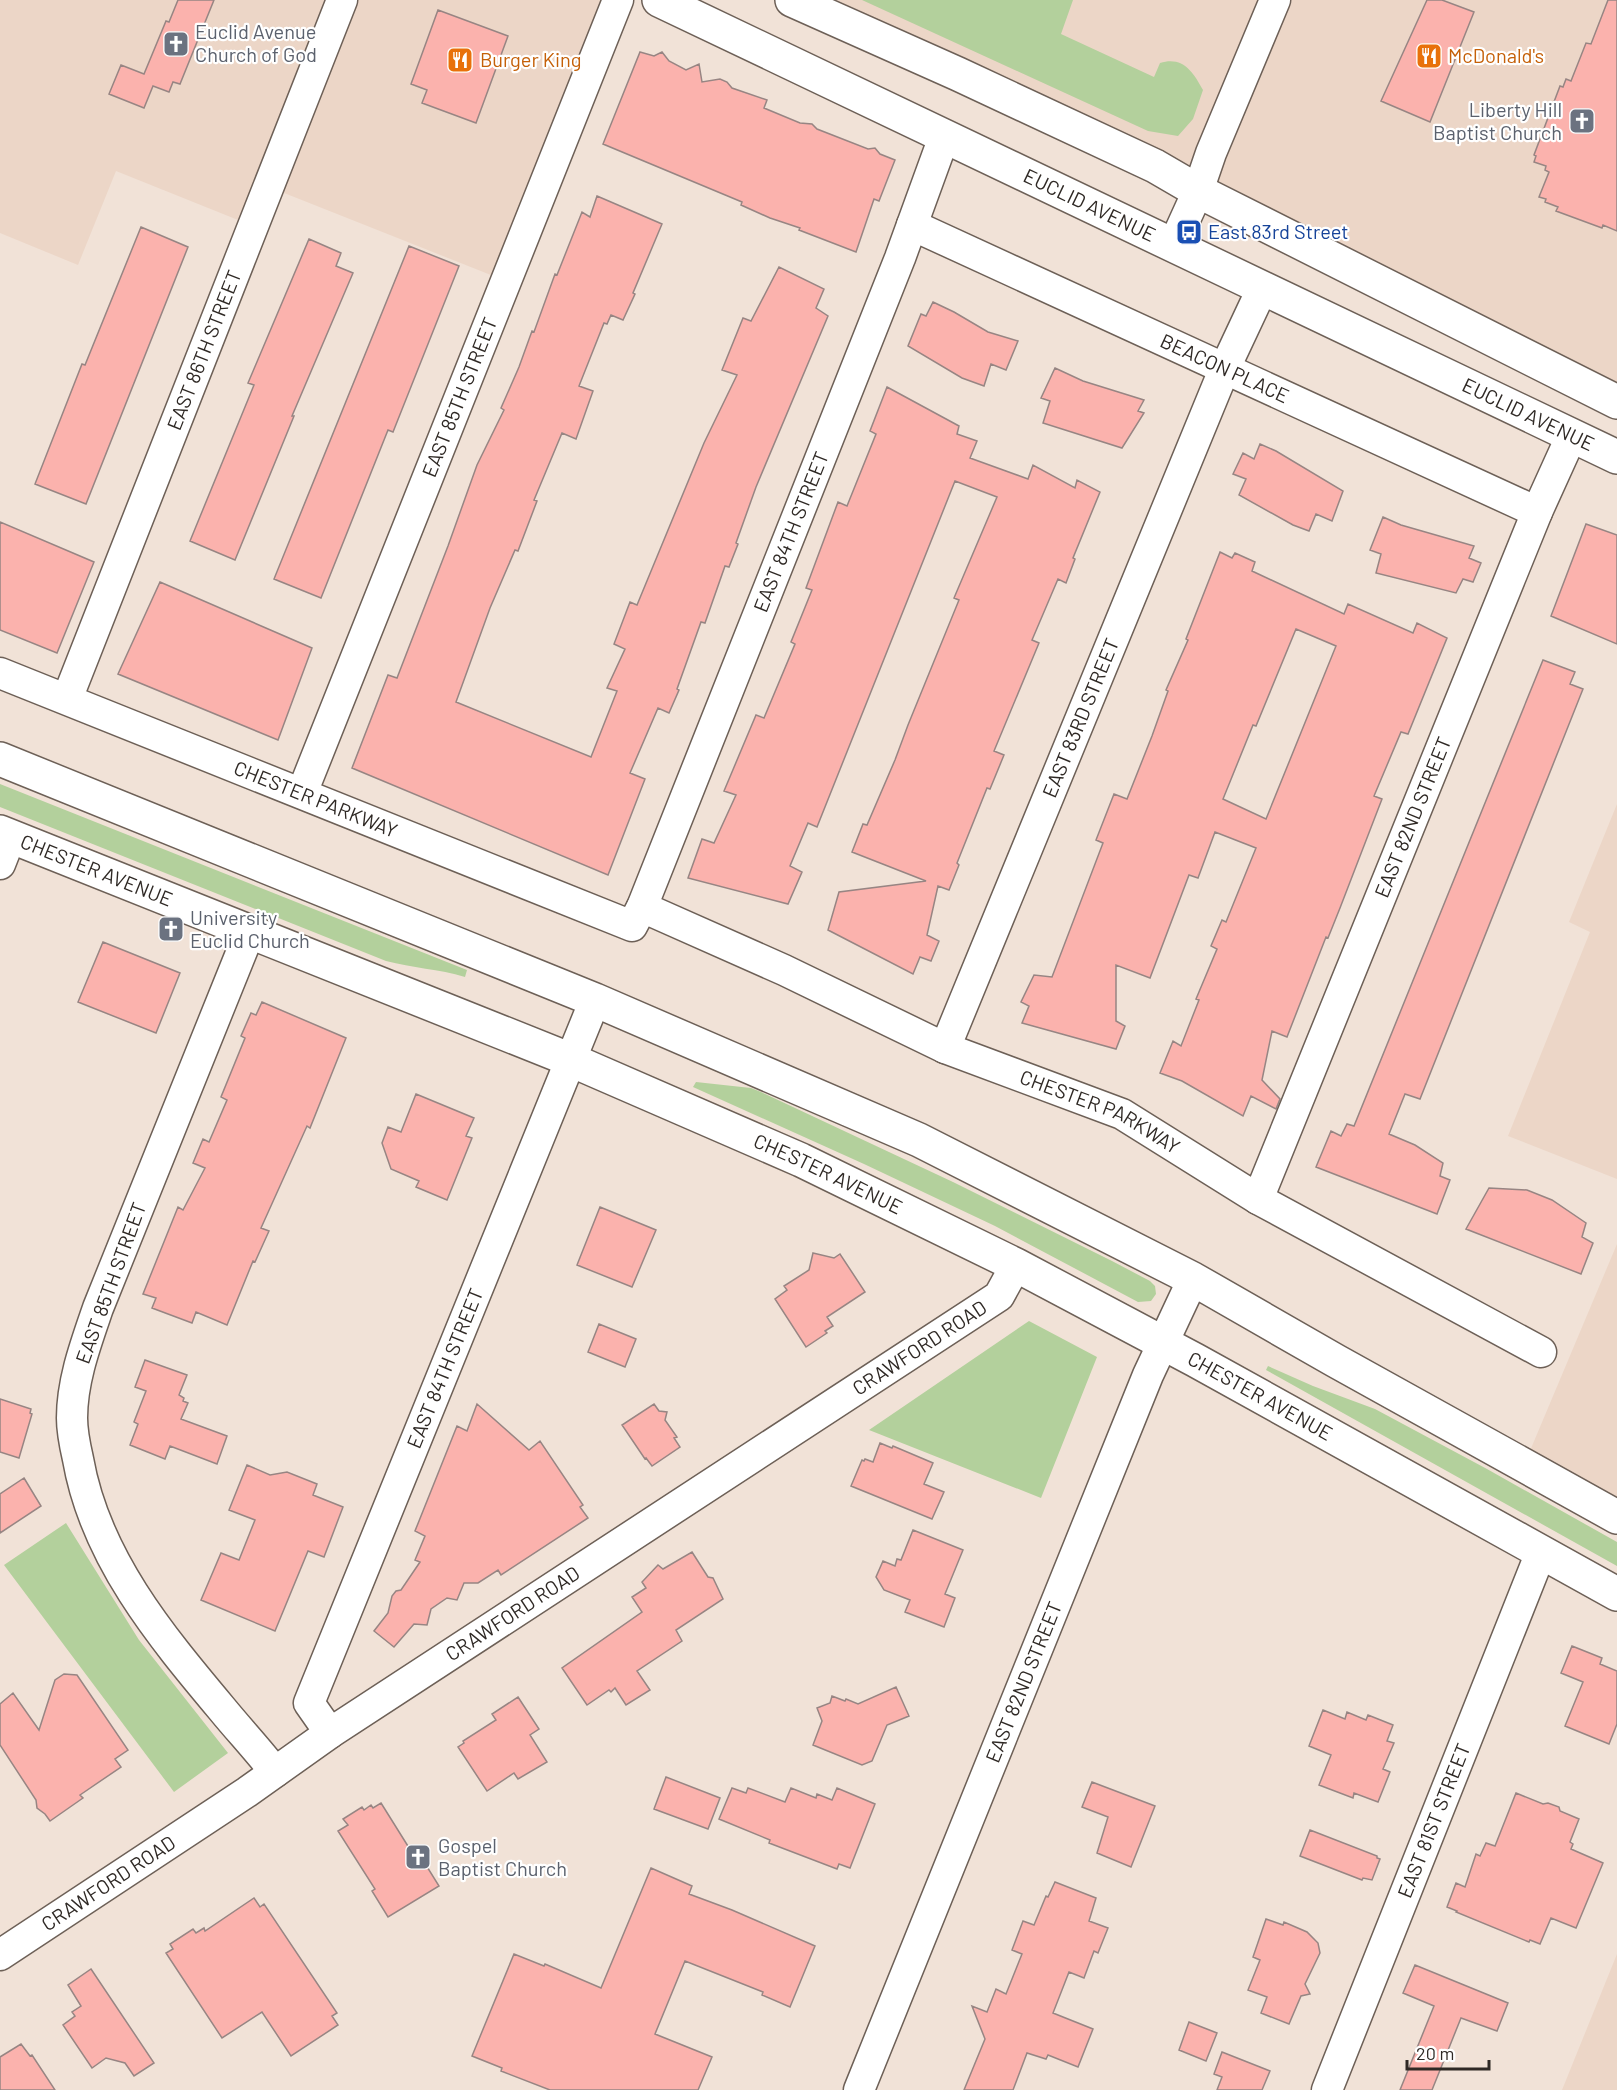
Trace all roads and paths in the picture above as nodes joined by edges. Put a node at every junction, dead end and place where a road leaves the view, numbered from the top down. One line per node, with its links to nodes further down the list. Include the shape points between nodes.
1 (342, 0): 17 (street, EAST 86TH STREET)
2 (618, 0): 19 (street, EAST 85TH STREET)
3 (659, 0): 6 (main road, EUCLID AVENUE)
4 (792, 0): 7 (main road, via 1145,161)
5 (1275, 0): 7 (street)
6 (944, 137): 8 (street, EAST 84TH STREET); 9 (main road, EUCLID AVENUE)
7 (1198, 191): 9 (street); 12 (main road)
8 (912, 225): 11 (street, BEACON PLACE); 21 (street, EAST 84TH STREET)
9 (1173, 246): 10 (main road, EUCLID AVENUE)
10 (1262, 288): 11 (street, EAST 83RD STREET); 13 (main road, EUCLID AVENUE)
11 (1224, 370): 15 (street, BEACON PLACE); 24 (street, EAST 83RD STREET)
12 (1616, 397)
13 (1571, 437): 14 (main road, EUCLID AVENUE); 15 (street, EAST 82ND STREET)
14 (1617, 457)
15 (1537, 512): 26 (street, EAST 82ND STREET)
16 (0, 673): 17 (street, CHESTER PARKWAY)
17 (67, 699): 19 (street, CHESTER PARKWAY)
18 (0, 759): 23 (main road)
19 (302, 793): 21 (street, CHESTER PARKWAY)
20 (4, 844): 22 (main road, CHESTER AVENUE)
21 (637, 917): 24 (street, CHESTER PARKWAY, via 784,970)
22 (249, 931): 25 (main road, CHESTER AVENUE); 35 (street, EAST 85TH STREET, via 98,1308 78,1370 72,1420 85,1495 120,1573 152,1620)
23 (595, 1000): 25 (street, EAST 84TH STREET); 28 (main road, via 919,1140)
24 (945, 1048): 26 (street, CHESTER PARKWAY, via 1122,1114)
25 (571, 1060): 27 (main road, CHESTER AVENUE, via 801,1160); 34 (street, EAST 84TH STREET, via 309,1703)
26 (1258, 1199): 30 (street, CHESTER PARKWAY)
27 (1016, 1265): 29 (main road, CHESTER AVENUE); 34 (street, CRAWFORD ROAD, via 999,1296)
28 (1193, 1279): 29 (street, EAST 82ND STREET); 31 (main road)
29 (1162, 1343): 32 (main road, CHESTER AVENUE); 37 (street, EAST 82ND STREET)
30 (1541, 1352)
31 (1617, 1517)
32 (1541, 1552): 33 (main road, CHESTER AVENUE); 38 (street, EAST 81ST STREET)
33 (1617, 1594)
34 (330, 1733): 35 (street, CRAWFORD ROAD)
35 (275, 1772): 36 (street, CRAWFORD ROAD)
36 (0, 1955)
37 (859, 2090)
38 (1327, 2090)

